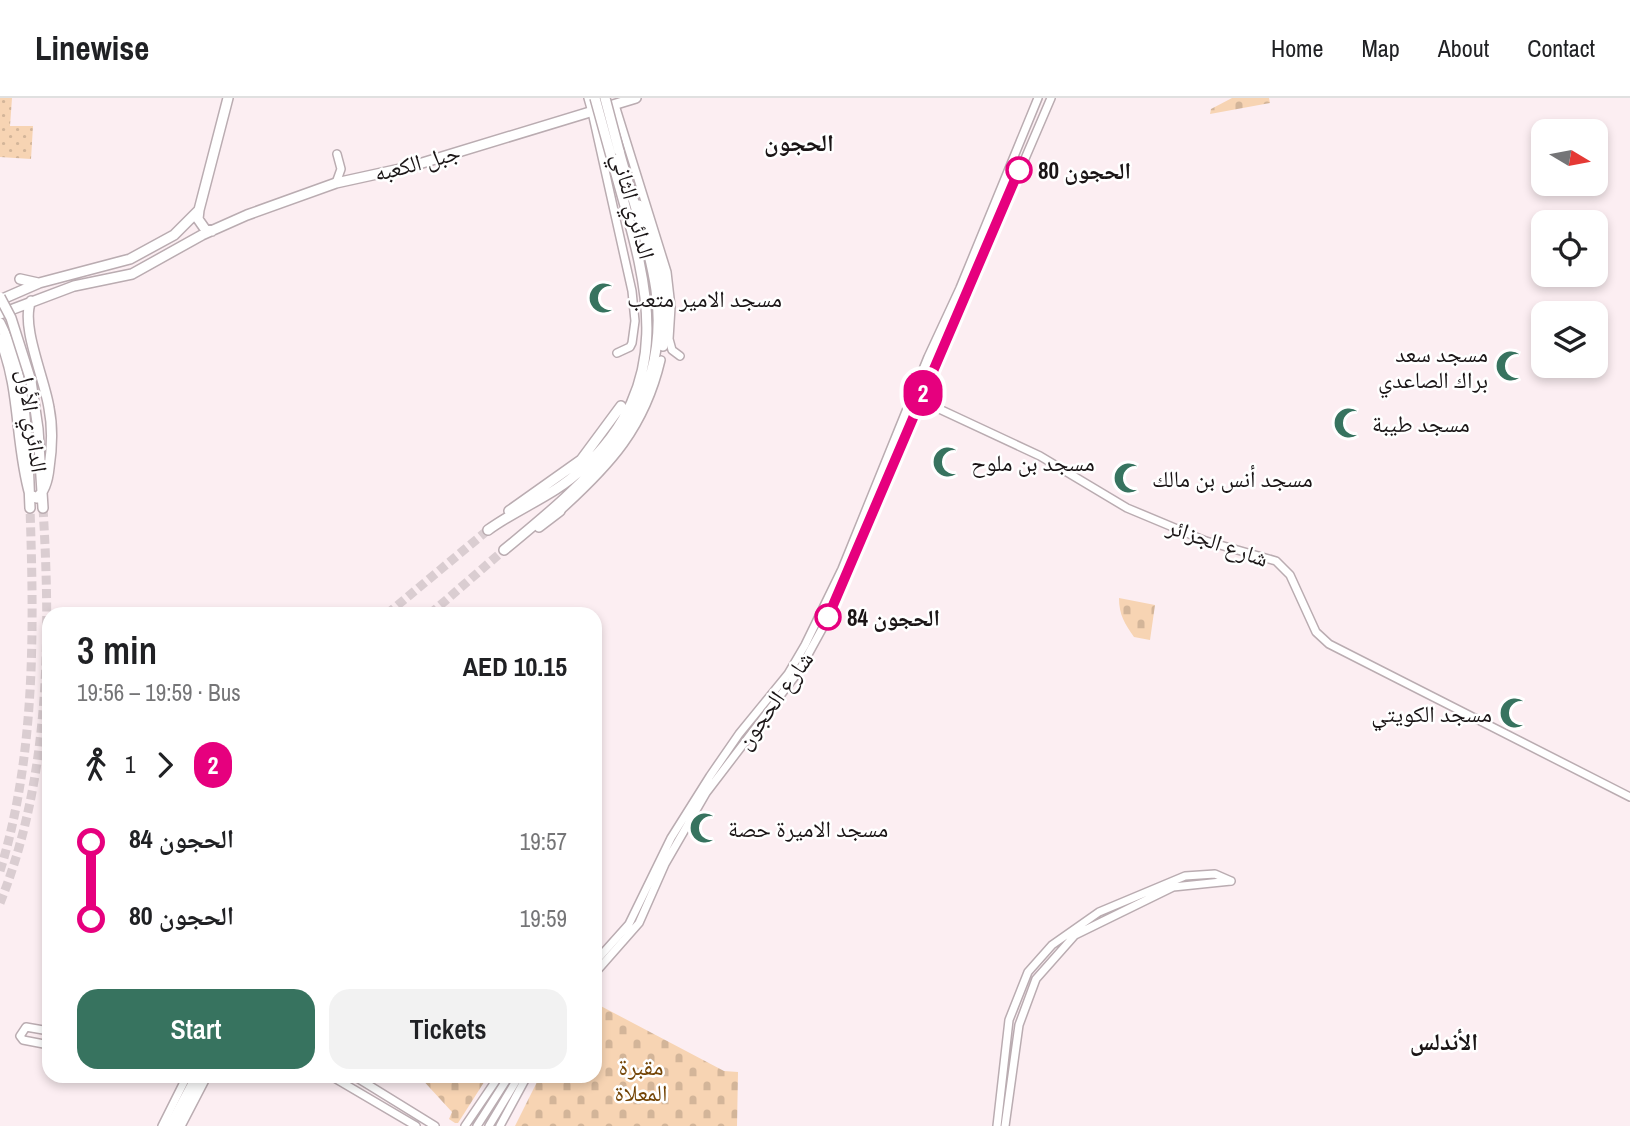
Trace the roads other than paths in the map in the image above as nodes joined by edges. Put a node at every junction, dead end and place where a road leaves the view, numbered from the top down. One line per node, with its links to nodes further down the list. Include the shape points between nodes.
1 (228, 98): 13 (highway)
2 (588, 98): 9 (street)
3 (595, 98): 35 (highway, الدائري الثاني, bridge, via 646,286 645,356 636,391 606,443 570,479)
4 (605, 98): 10 (highway, الدائري الثاني, bridge)
5 (636, 98): 8 (highway, جبل الكعبه)
6 (1038, 98): 41 (street, شارع الحجون, via 861,526 805,645 710,775 671,838 629,924)
7 (1051, 98): 27 (street, شارع الحجون)
8 (614, 102): 9 (highway, جبل الكعبه); 22 (street, via 667,272 671,307)
9 (592, 112): 12 (highway, جبل الكعبه, via 409,167); 23 (street, via 634,308 632,342)
10 (619, 151): 22 (highway, via 662,275); 37 (highway, الدائري الثاني, via 656,290 653,363 637,411 617,443 594,471)
11 (337, 154): 12 (street, via 341,169)
12 (336, 183): 14 (highway, جبل الكعبه)
13 (199, 210): 14 (highway, via 198,219); 16 (highway, via 162,244 130,259)
14 (212, 231): 18 (highway, جبل الكعبه, via 132,274)
15 (20, 279): 16 (highway)
16 (39, 283): 19 (highway)
17 (0, 287): 19 (highway, الدائري الأول, bridge)
18 (31, 301): 19 (highway, جبل الكعبه); 30 (highway, via 27,318 50,409 52,448)
19 (1, 304): 26 (highway, الدائري الأول, bridge)
20 (0, 323): 26 (highway, الدائري الأول)
21 (0, 339): 31 (highway, via 16,391 20,462)
22 (666, 343): 24 (street)
23 (617, 353)
24 (680, 356)
25 (661, 360): 34 (street, via 640,422 614,460)
26 (26, 382): 30 (highway, الدائري الأول); 31 (highway, الدائري الأول)
27 (924, 391): 28 (street, شارع الحجون); 39 (street, شارع الجزائر, via 1046,454 1125,502 1208,536 1278,557 1294,573 1318,626 1332,640)
28 (920, 400): 40 (street, شارع الجزائر, via 1040,456 1135,512 1206,541 1276,561 1290,575 1314,628 1329,644); 42 (street, شارع الحجون, via 828,618 799,671 713,782 665,864 639,923)
29 (621, 406): 35 (highway, via 581,460 520,501)
30 (42, 494): 31 (highway, via 37,498); 33 (highway, الدائري الأول)
31 (30, 495): 32 (highway, الدائري الأول)
32 (30, 508)
33 (43, 508)
34 (560, 511): 37 (highway)
35 (502, 520): 36 (highway, الدائري الثاني)
36 (488, 530)
37 (517, 540): 38 (highway, الدائري الثاني)
38 (503, 550)
39 (1630, 791)
40 (1630, 797)
41 (602, 954)
42 (602, 965)
43 (42, 1030): 44 (street, via 26,1027 20,1032 23,1041)
44 (42, 1044)
45 (184, 1083): 57 (street)
46 (195, 1083): 54 (highway)
47 (202, 1083): 54 (highway)
48 (343, 1083): 60 (street)
49 (366, 1083): 55 (street)
50 (494, 1083): 61 (street)
51 (505, 1083): 62 (street)
52 (515, 1083): 63 (street)
53 (523, 1083): 56 (street)
54 (187, 1107): 58 (highway); 59 (highway)
55 (435, 1125)
56 (501, 1125)
57 (162, 1126)
58 (170, 1126)
59 (180, 1126)
60 (416, 1126)
61 (467, 1126)
62 (477, 1126)
63 (489, 1126)
64 (997, 1126): 65 (street, via 1009,1020 1028,972 1052,945 1099,912 1185,876 1228,877 1231,881 1191,883 1153,894 1075,935 1037,979 1019,1025)
65 (1005, 1126)

